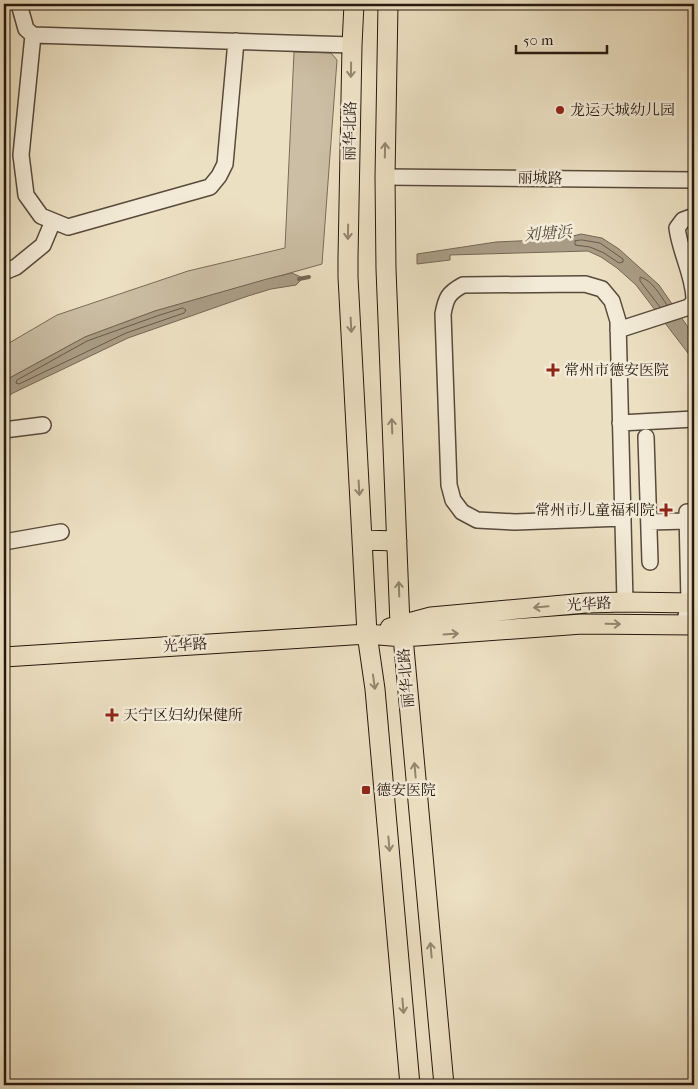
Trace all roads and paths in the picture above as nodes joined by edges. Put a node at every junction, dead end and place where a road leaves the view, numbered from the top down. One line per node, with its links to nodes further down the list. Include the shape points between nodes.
1 (20, 4): 4 (street, via 26,29)
2 (354, 4): 6 (main road, 丽华北路)
3 (388, 4): 7 (main road, 丽华北路, one-way to 3)
4 (33, 35): 5 (street); 10 (street, via 21,155 26,195 41,216)
5 (236, 40): 6 (street); 10 (street, via 225,164 210,186 68,226)
6 (352, 45): 23 (main road, 丽华北路, one-way to 23, via 348,267)
7 (385, 177): 8 (street, 丽城路); 24 (main road, 丽华北路, one-way to 7)
8 (694, 180)
9 (694, 216): 12 (street, via 683,220 677,228 694,290)
10 (53, 221): 11 (street, via 44,245 16,267)
11 (4, 272)
12 (693, 302): 13 (street)
13 (624, 328): 15 (street); 19 (street, via 618,321 612,301 602,289 586,284 463,285 452,291 443,314 449,486 453,500 462,512 477,520 515,522)
14 (694, 419): 15 (street)
15 (620, 423): 19 (street)
16 (44, 425): 17 (street)
17 (4, 430)
18 (646, 437): 21 (street)
19 (623, 518): 27 (street)
20 (689, 521): 21 (street); 28 (street)
21 (649, 522): 26 (street)
22 (61, 532): 25 (street)
23 (362, 540): 24 (main road); 31 (main road, 丽华北路)
24 (397, 541): 30 (main road, 丽华北路, one-way to 24)
25 (4, 542)
26 (650, 562)
27 (625, 602): 28 (main road, 光华路); 30 (main road, 光华路, one-way to 30, via 431,617)
28 (692, 603): 29 (street)
29 (689, 625): 30 (main road, 光华路, one-way to 29, via 582,624)
30 (401, 631): 31 (main road, 光华路); 34 (main road, 丽华北路, one-way to 30)
31 (367, 634): 32 (main road, 光华路); 33 (main road, 丽华北路, one-way to 33, via 375,689)
32 (4, 657)
33 (410, 1085)
34 (444, 1085)

